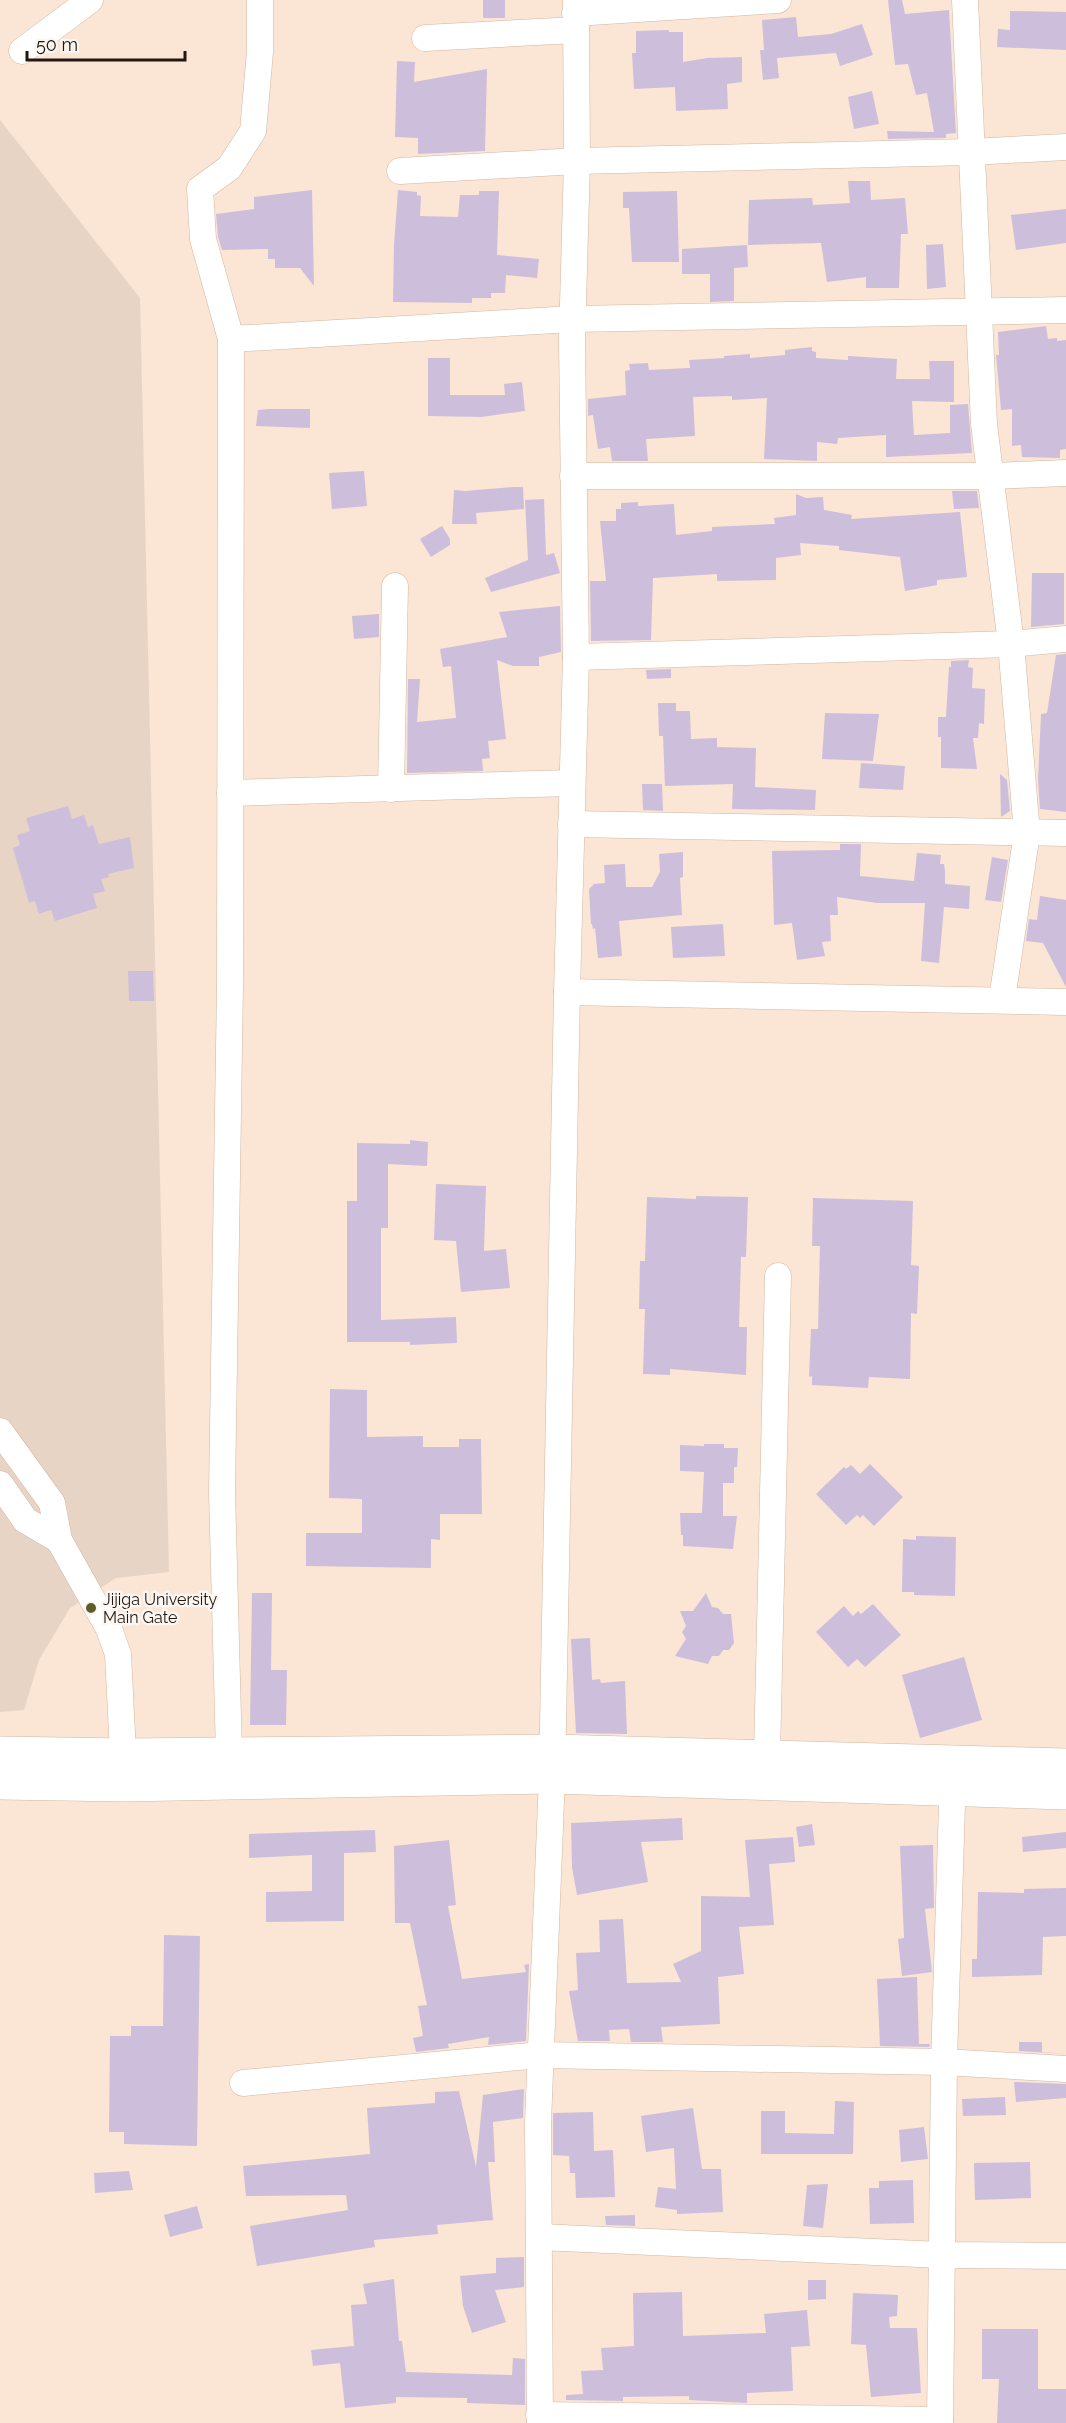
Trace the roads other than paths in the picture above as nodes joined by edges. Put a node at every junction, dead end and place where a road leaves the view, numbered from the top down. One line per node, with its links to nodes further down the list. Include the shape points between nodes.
1 (90, 0): 7 (street)
2 (260, 0): 15 (street, via 253,131 229,168 200,189 203,239)
3 (778, 0): 5 (street)
4 (965, 0): 9 (street)
5 (576, 14): 6 (street); 10 (street)
6 (425, 38)
7 (22, 51)
8 (1066, 147): 9 (street)
9 (971, 152): 10 (street); 13 (street)
10 (577, 161): 11 (street); 14 (street)
11 (400, 171)
12 (1066, 310): 13 (street)
13 (979, 313): 14 (street); 18 (street, via 984,424)
14 (573, 319): 15 (street); 17 (street)
15 (231, 339): 25 (street)
16 (1066, 473): 18 (street)
17 (573, 476): 18 (street); 22 (street)
18 (991, 476): 21 (street)
19 (395, 586): 24 (street)
20 (1066, 639): 21 (street)
21 (1011, 644): 22 (street); 27 (street)
22 (576, 657): 23 (street)
23 (571, 783): 24 (street); 26 (street)
24 (391, 789): 25 (street)
25 (230, 793): 37 (street, via 222,1492)
26 (571, 824): 27 (street); 29 (street)
27 (1026, 833): 28 (street); 30 (street)
28 (1066, 833)
29 (567, 992): 30 (street); 39 (street)
30 (1002, 999): 31 (street)
31 (1066, 1002)
32 (778, 1276): 38 (street)
33 (0, 1431): 35 (street, via 52,1503)
34 (0, 1484): 35 (street, via 25,1520)
35 (59, 1540): 41 (street, via 109,1629 118,1654)
36 (0, 1753): 41 (main road)
37 (229, 1754): 39 (main road); 41 (main road)
38 (766, 1756): 39 (main road); 42 (main road)
39 (553, 1764): 41 (main road); 42 (main road); 45 (street)
40 (1066, 1765): 42 (main road)
41 (123, 1770): 43 (main road)
42 (953, 1775): 44 (main road); 46 (street)
43 (0, 1783)
44 (1066, 1793)
45 (540, 2055): 46 (street); 48 (street); 49 (street)
46 (944, 2062): 47 (street); 50 (street)
47 (1066, 2069)
48 (243, 2083)
49 (539, 2237): 50 (street); 52 (street)
50 (942, 2255): 51 (street); 53 (street)
51 (1066, 2256)
52 (540, 2419): 53 (street)
53 (940, 2421)

